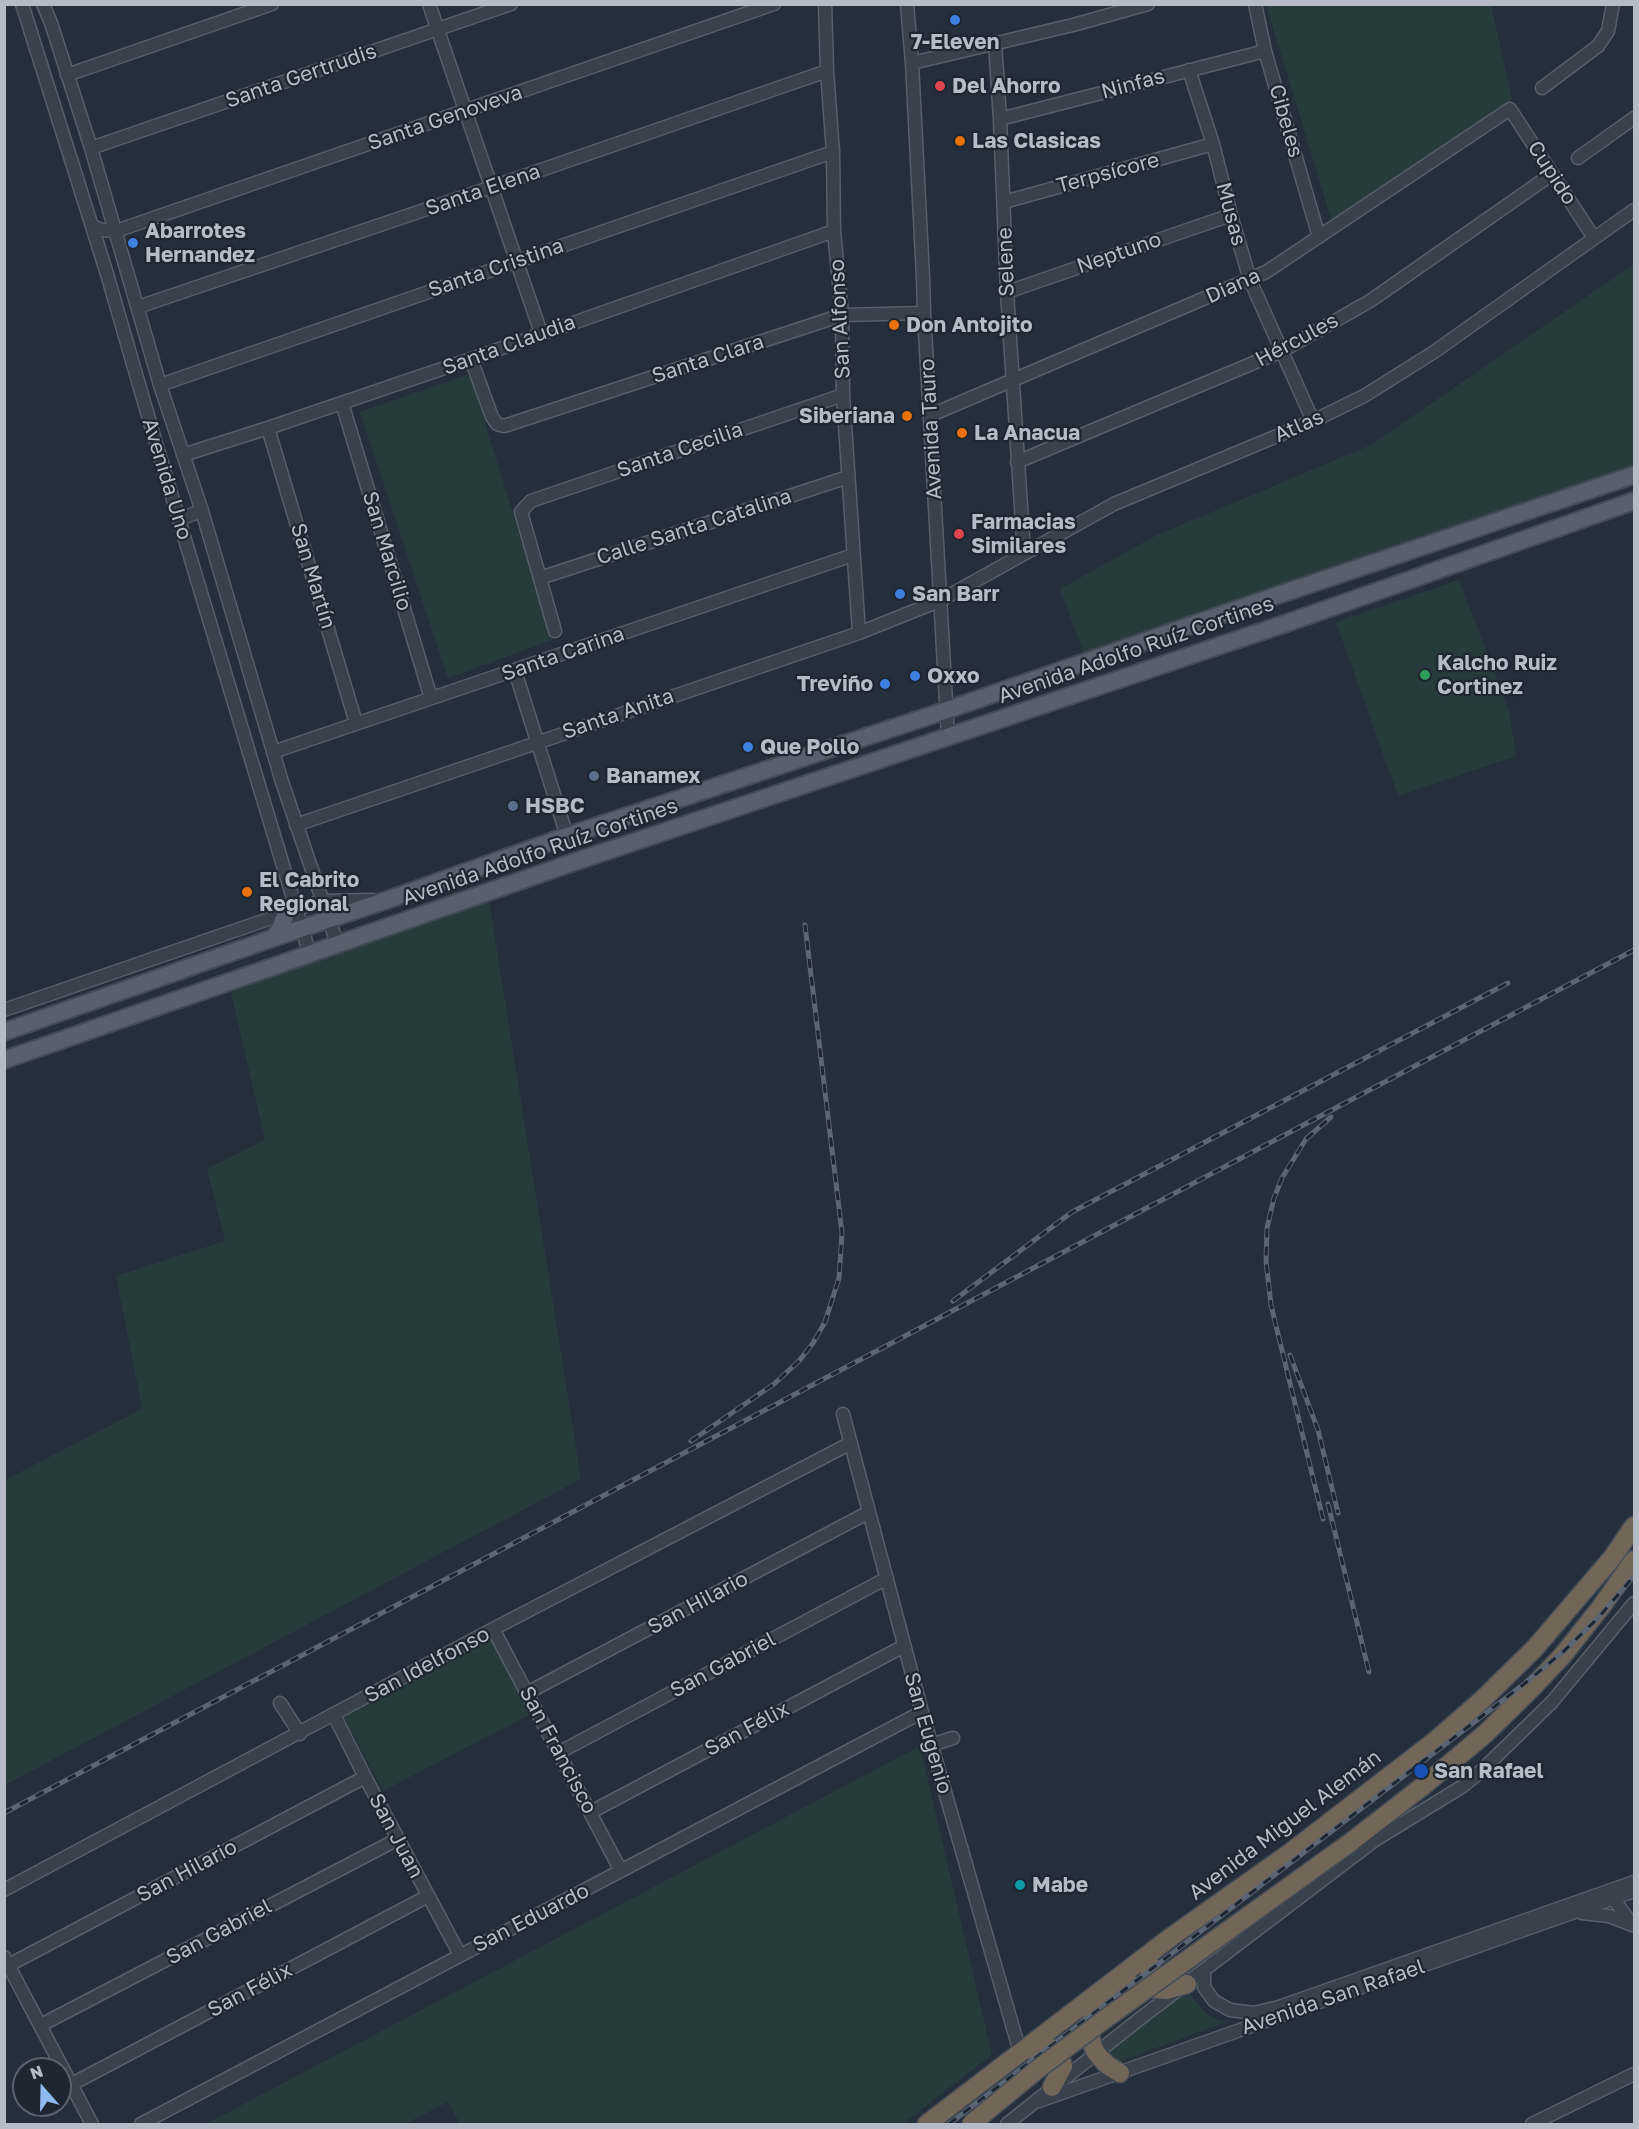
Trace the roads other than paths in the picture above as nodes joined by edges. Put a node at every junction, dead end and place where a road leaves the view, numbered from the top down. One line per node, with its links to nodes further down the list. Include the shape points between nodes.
1 (22, 4): 33 (street, Avenida Uno)
2 (43, 4): 18 (street, Avenida Uno)
3 (272, 4): 18 (street)
4 (429, 4): 12 (street)
5 (511, 4): 12 (street, Santa Gertrudis)
6 (774, 4): 21 (street, Santa Genoveva)
7 (825, 4): 17 (street, San Alfonso)
8 (907, 4): 15 (street, Avenida Tauro)
9 (1148, 4): 13 (street)
10 (1255, 4): 14 (street, Cibeles)
11 (1613, 4): 19 (street, via 1608,31 1598,46)
12 (438, 29): 21 (street); 25 (street, Santa Gertrudis)
13 (995, 42): 15 (street); 23 (street, Selene)
14 (1265, 51): 16 (street, Ninfas); 36 (street, Cibeles)
15 (912, 63): 43 (street, Avenida Tauro)
16 (1190, 70): 23 (street, Ninfas); 24 (street, Musas)
17 (827, 71): 26 (street, San Alfonso); 29 (street, Santa Elena)
18 (67, 75): 25 (street, Avenida Uno)
19 (1542, 88)
20 (1510, 109): 28 (street, Cupido); 36 (street, Diana)
21 (466, 112): 29 (street); 34 (street, Santa Genoveva)
22 (1635, 118): 27 (street)
23 (1000, 119): 30 (street, Selene)
24 (1213, 144): 30 (street, Terpsícore); 32 (street, Musas)
25 (91, 148): 34 (street, Avenida Uno)
26 (833, 152): 35 (street, San Alfonso); 39 (street, Santa Cristina)
27 (1578, 158)
28 (1552, 174): 37 (street, Cupido); 46 (street, Hércules, via 1370,301)
29 (492, 188): 39 (street); 42 (street, Santa Elena)
30 (1004, 202): 41 (street, Selene)
31 (1635, 210): 37 (street, Atlas)
32 (1231, 215): 40 (street, Musas); 41 (street, Neptuno)
33 (92, 226): 34 (street); 38 (street, Avenida Uno)
34 (116, 231): 38 (street, via 104,243); 42 (street, Avenida Uno)
35 (834, 231): 44 (street, San Alfonso); 45 (street, Santa Claudia)
36 (1319, 237): 40 (street, Diana)
37 (1594, 238): 53 (street, Atlas, via 1388,381)
38 (101, 255): 61 (street, Avenida Uno)
39 (516, 261): 45 (street); 49 (street, Santa Cristina)
40 (1250, 280): 46 (street, Musas); 48 (street, Diana)
41 (1007, 292): 48 (street, Selene)
42 (138, 307): 49 (street, Avenida Uno)
43 (924, 313): 44 (street, Santa Clara); 52 (street, Avenida Tauro)
44 (842, 315): 47 (street, Santa Clara, via 504,426 492,417); 50 (street, San Alfonso)
45 (541, 333): 47 (street, Santa Claudia)
46 (1282, 351): 53 (street, Musas); 56 (street, Hércules)
47 (471, 359): 51 (street, Santa Claudia)
48 (1014, 380): 52 (street, Diana); 56 (street, Selene)
49 (160, 385): 55 (street, Avenida Uno)
50 (843, 395): 58 (street, San Alfonso); 64 (street, Santa Cecilia, via 531,501 521,512)
51 (342, 403): 54 (street, Santa Claudia); 69 (street, San Marcilio)
52 (931, 415): 65 (street, Avenida Tauro)
53 (1313, 421): 62 (street, Atlas, via 1114,504)
54 (268, 428): 55 (street, Santa Claudia); 71 (street, San Martín)
55 (183, 455): 60 (street, Avenida Uno)
56 (1017, 462): 62 (street, Selene)
57 (1635, 475): 70 (main road, Avenida Adolfo Ruíz Cortines)
58 (848, 477): 63 (street, San Alfonso); 64 (street, Calle Santa Catalina)
59 (1635, 501): 72 (main road, Avenida Adolfo Ruíz Cortines)
60 (202, 511): 61 (street); 74 (street, Avenida Uno)
61 (178, 519): 76 (street, Avenida Uno)
62 (1023, 553): 65 (street, Atlas)
63 (853, 555): 67 (street, San Alfonso); 68 (street, Santa Carina)
64 (540, 578): 66 (street)
65 (939, 601): 67 (street, Santa Anita); 70 (street, Avenida Tauro)
66 (555, 631)
67 (859, 633): 73 (street, Santa Anita)
68 (514, 671): 69 (street, Santa Carina); 73 (street)
69 (431, 698): 71 (street, Santa Carina)
70 (947, 710): 72 (street, Avenida Tauro); 78 (main road, Avenida Adolfo Ruíz Cortines)
71 (356, 723): 74 (street, Santa Carina)
72 (948, 737): 85 (main road, Avenida Adolfo Ruíz Cortines)
73 (538, 742): 77 (street, Santa Anita); 78 (street)
74 (273, 753): 75 (street, Avenida Uno)
75 (282, 782): 76 (street); 77 (street, Avenida Uno)
76 (260, 789): 81 (street, Avenida Uno)
77 (296, 825): 80 (street, Avenida Uno)
78 (567, 836): 79 (main road, Avenida Adolfo Ruíz Cortines)
79 (387, 900): 80 (street); 82 (main road, Avenida Adolfo Ruíz Cortines)
80 (321, 901): 81 (street); 82 (street, Avenida Uno)
81 (292, 911): 83 (street, Avenida Uno); 84 (main road); 87 (street)
82 (328, 919): 83 (main road, Avenida Adolfo Ruíz Cortines); 85 (street, Avenida Uno)
83 (303, 928): 84 (main road, Avenida Adolfo Ruíz Cortines); 86 (street, Avenida Uno)
84 (273, 938): 88 (main road, Avenida Adolfo Ruíz Cortines)
85 (338, 946): 86 (main road, Avenida Adolfo Ruíz Cortines)
86 (310, 955): 89 (main road, Avenida Adolfo Ruíz Cortines)
87 (4, 1010)
88 (4, 1032)
89 (4, 1060)
90 (843, 1414): 91 (street, San Eugenio)
91 (850, 1443): 92 (street, San Eugenio); 97 (street, San Idelfonso)
92 (869, 1512): 95 (street, San Eugenio); 99 (street, San Hilario)
93 (1635, 1526): 112 (highway, Avenida Miguel Alemán, via 1535,1648 1482,1700)
94 (1635, 1560): 108 (highway, via 1563,1655 1485,1734)
95 (887, 1578): 98 (street, San Eugenio); 106 (street, San Gabriel)
96 (1633, 1610): 111 (street, via 1552,1702 1479,1773)
97 (493, 1629): 99 (street, San Francisco); 102 (street, San Idelfonso)
98 (904, 1646): 101 (street, San Eugenio); 109 (street, San Félix)
99 (527, 1693): 106 (street, San Francisco)
100 (280, 1703): 103 (street)
101 (922, 1713): 105 (street, San Eugenio); 113 (street, San Eduardo)
102 (334, 1715): 103 (street, San Idelfonso); 107 (street, San Juan)
103 (300, 1734): 115 (street, San Idelfonso)
104 (953, 1738): 105 (street)
105 (931, 1745): 126 (street, San Eugenio)
106 (560, 1752): 109 (street, San Francisco)
107 (365, 1777): 110 (street, San Juan); 121 (street, San Hilario)
108 (1423, 1786): 111 (highway); 137 (highway, bridge, via 1038,2069)
109 (591, 1812): 113 (street, San Francisco)
110 (398, 1839): 117 (street, San Juan); 125 (street, San Gabriel)
111 (1375, 1840): 123 (street)
112 (1291, 1852): 122 (highway, via 1263,1879); 126 (highway, Avenida Miguel Alemán, via 1171,1936)
113 (621, 1871): 120 (street, San Eduardo)
114 (1633, 1887): 116 (street, Avenida San Rafael)
115 (4, 1890)
116 (1611, 1895): 118 (street, Avenida San Rafael); 119 (street); 123 (street, Avenida San Rafael, via 1254,2013 1230,2010 1214,2001 1204,1987)
117 (428, 1896): 120 (street, San Juan); 131 (street, San Félix)
118 (1575, 1912): 119 (street, via 1597,1913); 129 (street, Avenida San Rafael)
119 (1633, 1926)
120 (460, 1955): 135 (street, San Eduardo)
121 (7, 1961): 125 (street)
122 (1151, 1966): 124 (highway, via 1149,1978 1155,1989); 127 (highway, via 1092,2019 1089,2034)
123 (1204, 1970): 124 (street)
124 (1187, 1984): 127 (street)
125 (41, 2025): 128 (street)
126 (1020, 2052): 132 (highway, via 1046,2046 1058,2052 1063,2066); 136 (highway, Avenida Miguel Alemán)
127 (1096, 2053): 129 (highway); 132 (street)
128 (58, 2057)
129 (1120, 2073): 133 (street, Avenida San Rafael)
130 (1635, 2074): 139 (street)
131 (72, 2084): 134 (street)
132 (1052, 2087): 133 (street)
133 (1032, 2104): 138 (street)
134 (92, 2124)
135 (141, 2124)
136 (927, 2124)
137 (971, 2124)
138 (1007, 2124)
139 (1532, 2124)

